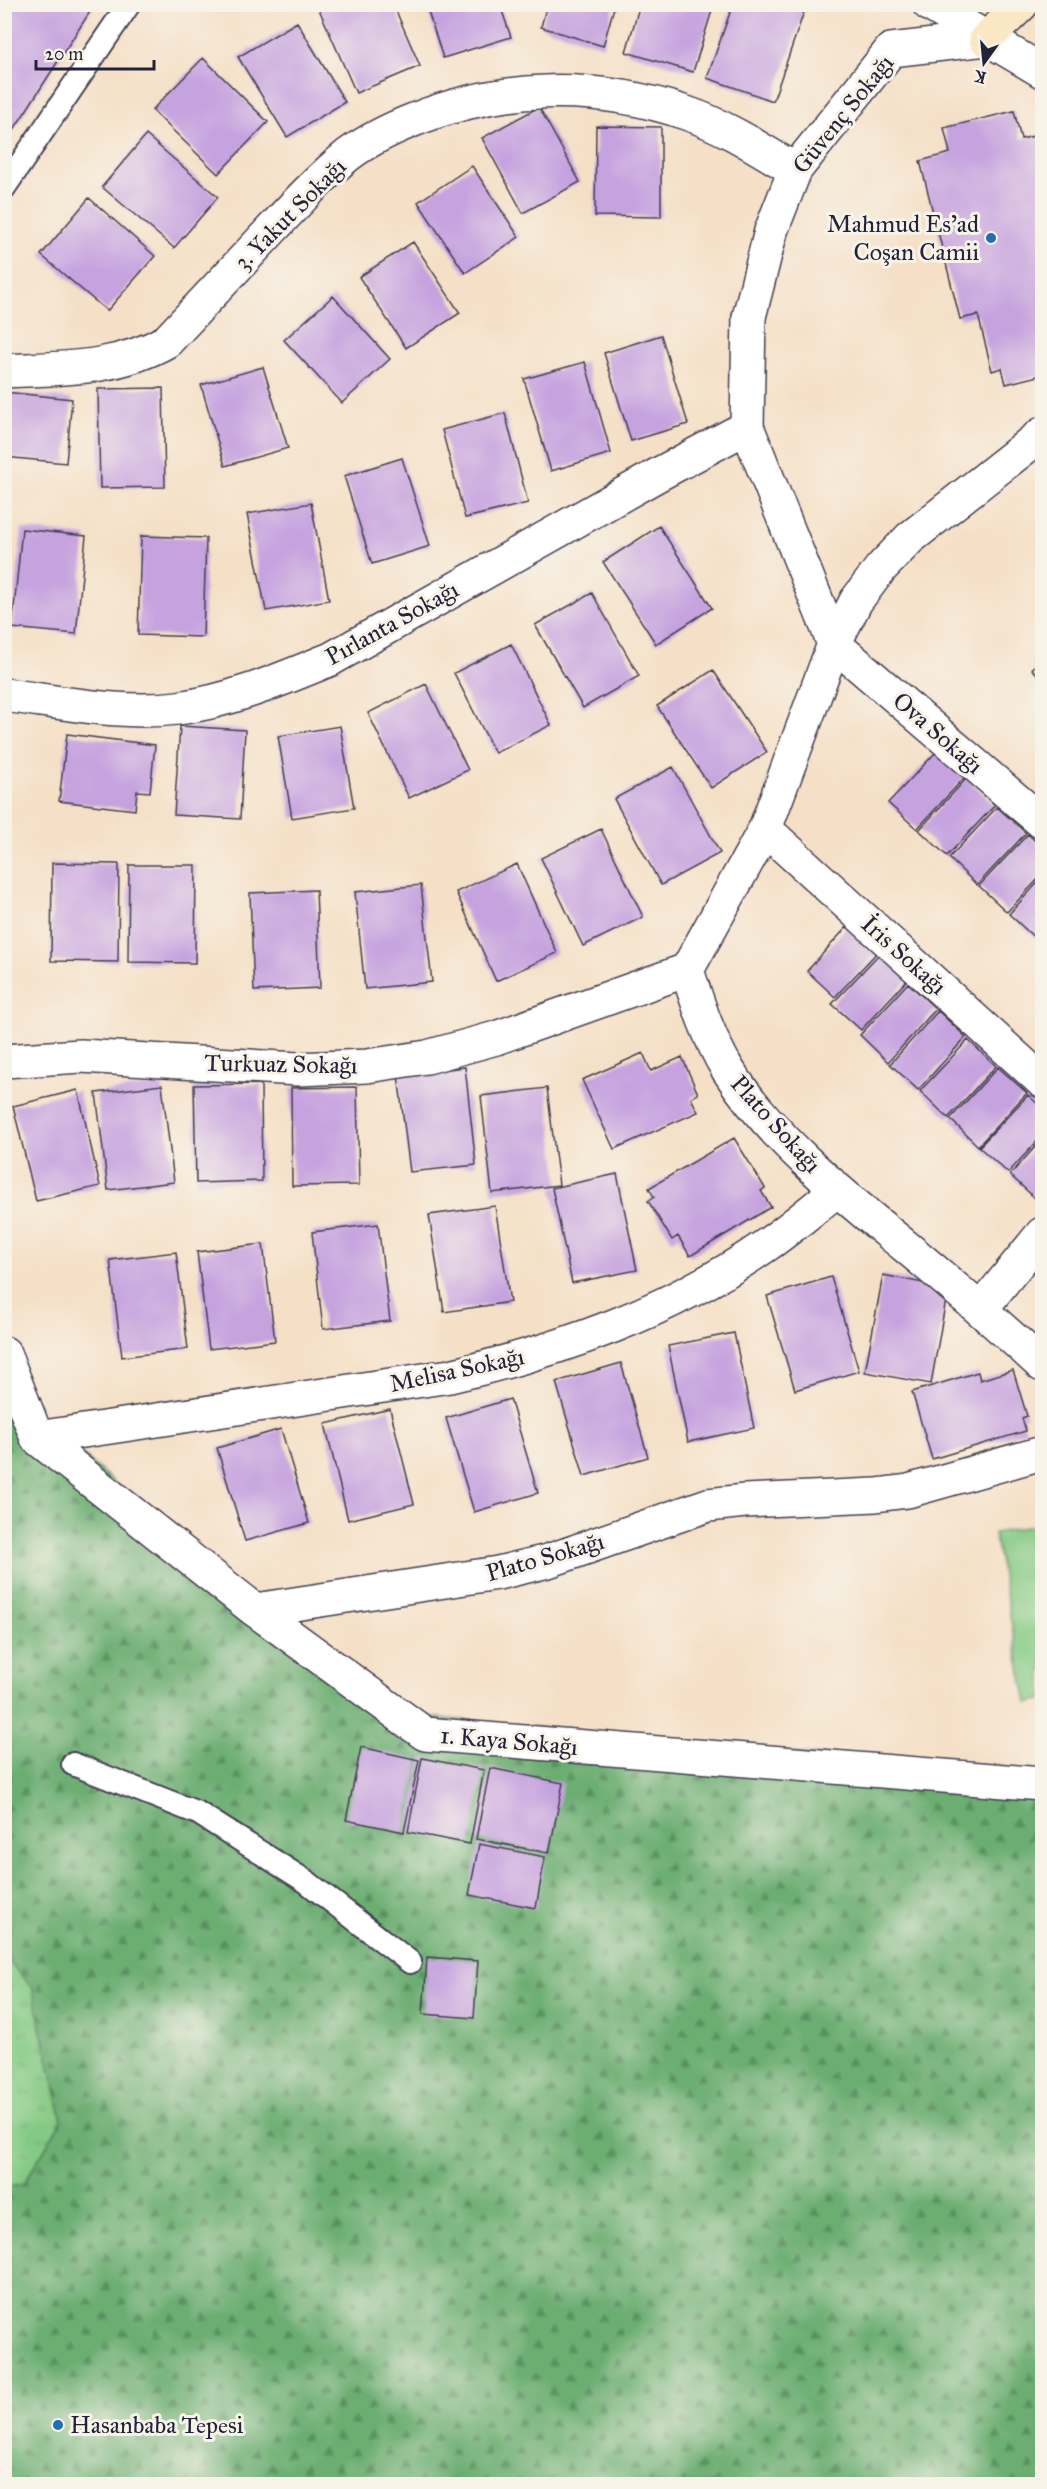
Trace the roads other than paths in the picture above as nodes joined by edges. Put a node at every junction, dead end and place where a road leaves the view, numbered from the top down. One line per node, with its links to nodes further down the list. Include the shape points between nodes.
1 (129, 4): 7 (lane)
2 (929, 4): 4 (street)
3 (1022, 4): 4 (main road)
4 (986, 39): 5 (street); 6 (street, Güvenç Sokağı, via 891,50)
5 (1042, 71)
6 (795, 170): 8 (street, 3. Yakut Sokağı, via 740,137 688,113 623,96 569,90 515,92 449,106 394,128 350,154 306,193 167,340 146,353 93,366); 9 (street, Güvenç Sokağı, via 771,231 749,317)
7 (4, 188)
8 (4, 371)
9 (747, 427): 11 (street, Güvenç Sokağı); 12 (street, Pırlanta Sokağı, via 331,659 278,681 230,698 177,708 118,709)
10 (1042, 434): 11 (street, via 910,538 856,601)
11 (834, 644): 13 (street, Ova Sokağı); 14 (street)
12 (4, 694)
13 (1042, 822)
14 (765, 829): 15 (street); 17 (street, İris Sokağı)
15 (687, 970): 16 (street, Turkuaz Sokağı, via 496,1038 427,1057 367,1066 298,1069 81,1056); 18 (street, Plato Sokağı, via 703,1020 728,1069 753,1105)
16 (4, 1061)
17 (1042, 1081)
18 (837, 1191): 20 (street, Plato Sokağı); 23 (street, Melisa Sokağı, via 764,1246 713,1278 658,1307 578,1341 517,1360 450,1376)
19 (1042, 1234): 20 (street)
20 (981, 1309): 22 (street, Plato Sokağı)
21 (4, 1353): 23 (street)
22 (1042, 1365)
23 (37, 1438): 25 (street, 1. Kaya Sokağı)
24 (1042, 1453): 25 (street, Plato Sokağı, via 908,1491 708,1505 548,1561 498,1573)
25 (255, 1610): 27 (street, 1. Kaya Sokağı, via 425,1734)
26 (73, 1764): 28 (lane, via 198,1813 307,1882)
27 (1042, 1784)
28 (410, 1962)

